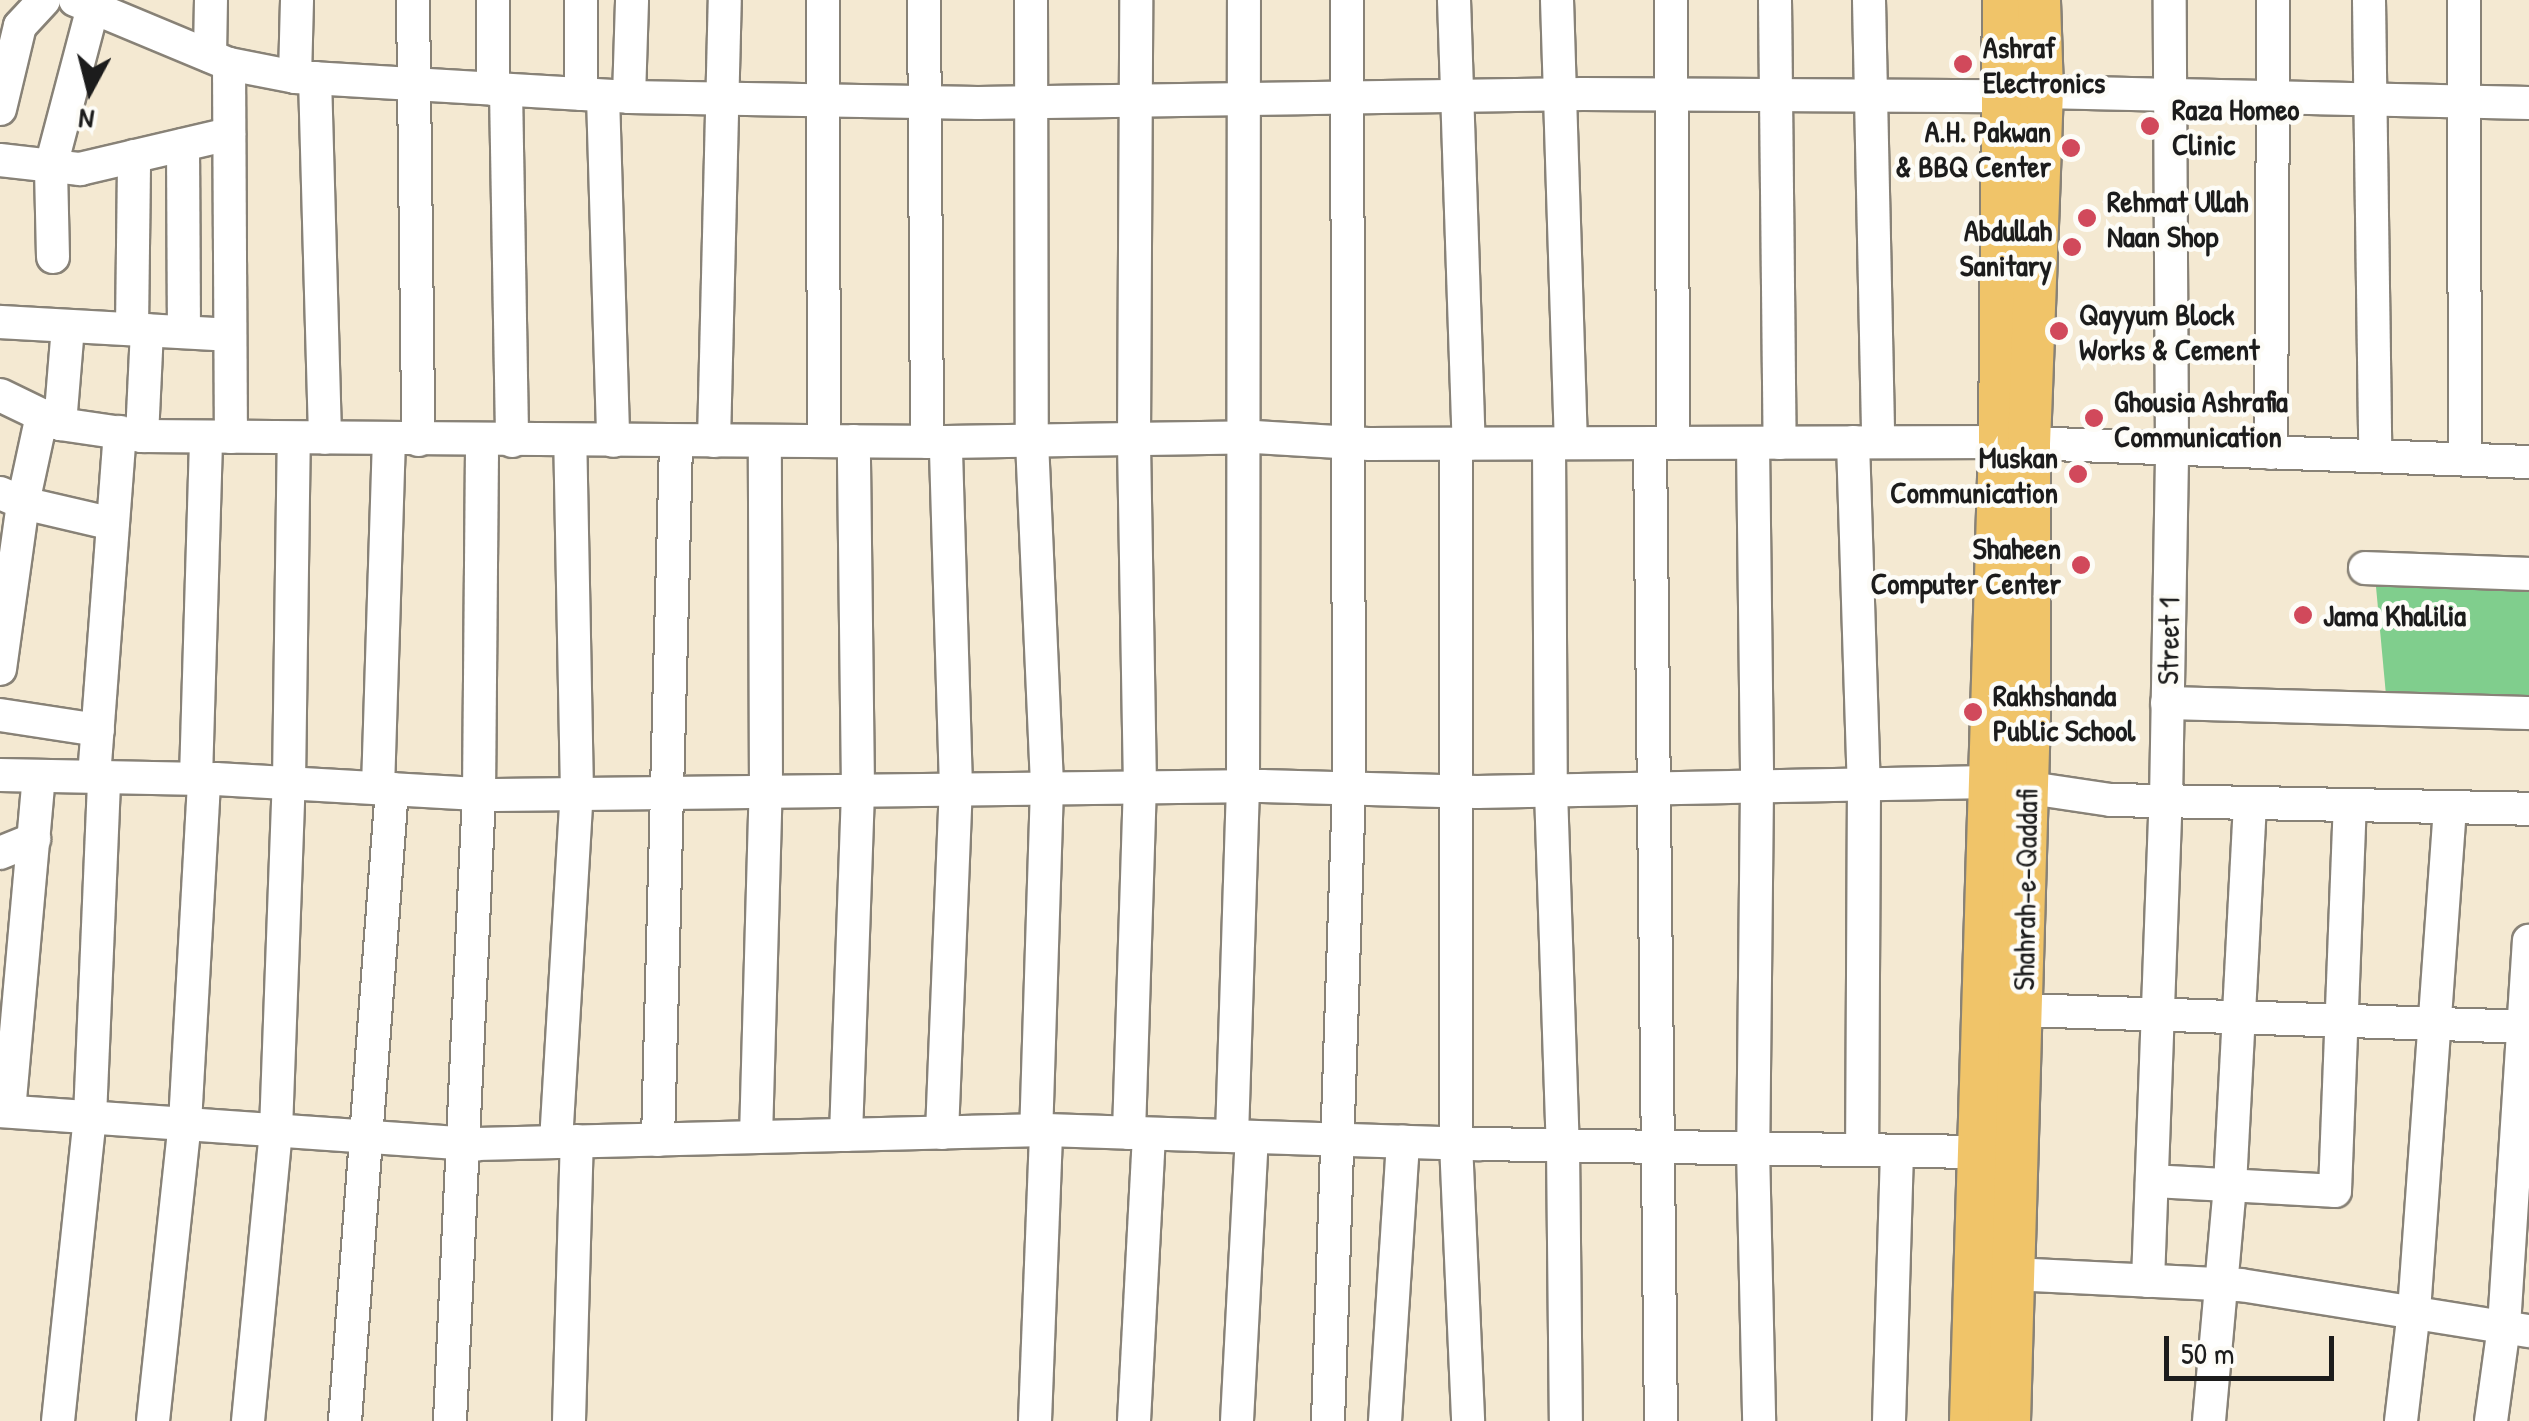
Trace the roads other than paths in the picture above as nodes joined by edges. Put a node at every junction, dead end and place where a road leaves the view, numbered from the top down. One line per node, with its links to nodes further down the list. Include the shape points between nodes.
1 (44, 0): 51 (street, via 20,26)
2 (211, 0): 28 (street)
3 (297, 0): 29 (street)
4 (412, 0): 30 (street)
5 (492, 0): 31 (street)
6 (581, 0): 36 (street)
7 (632, 0): 36 (street)
8 (725, 0): 41 (street)
9 (823, 0): 44 (street)
10 (924, 0): 48 (street)
11 (1031, 0): 49 (street)
12 (1136, 0): 46 (street)
13 (1244, 0): 42 (street)
14 (1347, 0): 39 (street)
15 (1454, 0): 37 (street)
16 (1557, 0): 33 (street)
17 (1671, 0): 34 (street)
18 (1775, 0): 35 (street)
19 (1868, 0): 38 (street)
20 (2004, 0): 32 (main road, Shahrah-e-Qaddafi)
21 (2039, 0): 32 (main road, Shahrah-e-Qaddafi)
22 (2170, 0): 40 (street, Street 1)
23 (2273, 0): 43 (street)
24 (2369, 0): 45 (street)
25 (2464, 0): 47 (street)
26 (84, 4): 27 (street); 56 (street)
27 (141, 13): 28 (street)
28 (219, 60): 29 (street); 52 (street)
29 (305, 77): 30 (street); 67 (street)
30 (412, 83): 31 (street); 70 (street)
31 (500, 89): 36 (street); 72 (street)
32 (2023, 94): 38 (street); 40 (street); 84 (main road, Shahrah-e-Qaddafi)
33 (1557, 95): 34 (street); 37 (street); 86 (street)
34 (1673, 95): 35 (street); 82 (street)
35 (1779, 95): 38 (street); 83 (street)
36 (605, 96): 41 (street); 74 (street)
37 (1456, 96): 39 (street); 85 (street)
38 (1873, 96): 80 (street)
39 (1346, 98): 42 (street); 81 (street)
40 (2170, 98): 43 (street); 87 (street, Street 1)
41 (722, 99): 44 (street); 76 (street)
42 (1244, 99): 46 (street); 68 (street)
43 (2273, 99): 45 (street); 88 (street)
44 (820, 100): 48 (street); 78 (street)
45 (2371, 100): 47 (street); 89 (street)
46 (1135, 101): 49 (street); 69 (street)
47 (2464, 101): 50 (street); 90 (street)
48 (921, 102): 49 (street); 79 (street)
49 (1030, 102): 71 (street)
50 (2529, 103)
51 (0, 110)
52 (229, 134): 53 (street); 62 (street)
53 (183, 144): 54 (street); 61 (street)
54 (134, 156): 56 (street, via 80,168); 60 (street)
55 (0, 160): 56 (street)
56 (51, 166): 57 (street)
57 (54, 257)
58 (0, 322): 59 (street)
59 (68, 326): 60 (street); 64 (street)
60 (140, 330): 61 (street); 65 (street)
61 (184, 332): 62 (street)
62 (230, 335): 66 (street)
63 (0, 395): 64 (street)
64 (51, 420): 65 (street); 92 (street)
65 (131, 434): 66 (street); 93 (street)
66 (218, 437): 67 (street); 104 (street)
67 (310, 438): 70 (street); 105 (street)
68 (1243, 438): 69 (street); 81 (street); 107 (street)
69 (1134, 439): 71 (street); 109 (street)
70 (404, 440): 72 (street); 111 (street)
71 (1032, 440): 79 (street); 113 (street)
72 (497, 441): 73 (street); 122 (street)
73 (570, 441): 74 (street); 121 (street)
74 (612, 441): 75 (street)
75 (676, 441): 76 (street); 118 (street)
76 (714, 441): 77 (street)
77 (764, 441): 78 (street); 117 (street)
78 (839, 441): 79 (street); 114 (street)
79 (937, 442): 112 (street)
80 (1865, 442): 83 (street); 84 (street); 106 (street)
81 (1352, 443): 85 (street); 115 (street)
82 (1661, 443): 83 (street); 86 (street); 116 (street)
83 (1766, 443): 110 (street)
84 (2015, 443): 87 (street); 108 (main road, Shahrah-e-Qaddafi)
85 (1463, 444): 86 (street); 120 (street)
86 (1560, 444): 119 (street)
87 (2172, 449): 88 (street); 97 (street, Street 1)
88 (2271, 453): 89 (street)
89 (2375, 456): 90 (street)
90 (2465, 460): 91 (street)
91 (2529, 462)
92 (11, 498): 93 (street); 96 (street)
93 (113, 524): 100 (street)
94 (2365, 568): 95 (street)
95 (2529, 574)
96 (0, 669)
97 (2167, 703): 98 (street); 123 (street, Street 1)
98 (2529, 714)
99 (0, 715): 100 (street)
100 (98, 730): 103 (street)
101 (0, 776): 102 (street)
102 (39, 776): 103 (street); 128 (street)
103 (99, 777): 104 (street); 138 (street)
104 (200, 778): 105 (street); 139 (street)
105 (289, 783): 111 (street); 140 (street)
106 (1864, 785): 108 (street); 110 (street); 157 (street)
107 (1243, 786): 109 (street); 115 (street); 147 (street)
108 (2009, 786): 123 (street); 131 (main road, Shahrah-e-Qaddafi); 159 (main road, Shahrah-e-Qaddafi)
109 (1140, 787): 113 (street); 143 (street)
110 (1757, 787): 116 (street); 156 (street)
111 (385, 788): 122 (street); 145 (street)
112 (956, 788): 113 (street); 114 (street); 142 (street)
113 (1047, 788): 141 (street)
114 (858, 789): 117 (street); 144 (street)
115 (1349, 789): 120 (street); 149 (street)
116 (1656, 789): 119 (street); 155 (street)
117 (766, 790): 118 (street); 146 (street)
118 (670, 791): 121 (street); 148 (street)
119 (1551, 791): 120 (street); 154 (street)
120 (1458, 792): 153 (street)
121 (577, 793): 122 (street); 150 (street)
122 (480, 794): 152 (street)
123 (2166, 801): 124 (street); 132 (street, Street 1)
124 (2250, 804): 125 (street); 133 (street)
125 (2350, 806): 126 (street); 134 (street)
126 (2450, 808): 127 (street); 135 (street)
127 (2529, 809)
128 (34, 839): 129 (street); 137 (street)
129 (0, 852)
130 (2529, 940): 136 (street)
131 (2022, 1010): 132 (street); 162 (main road, Shahrah-e-Qaddafi)
132 (2158, 1014): 133 (street); 160 (street, Street 1)
133 (2239, 1017): 134 (street); 161 (street)
134 (2341, 1020): 135 (street); 161 (street, via 2335,1191)
135 (2434, 1024): 136 (street); 165 (street)
136 (2526, 1027): 166 (street)
137 (5, 1111): 138 (street)
138 (90, 1117): 139 (street); 167 (street)
139 (185, 1124): 140 (street); 168 (street)
140 (276, 1130): 145 (street); 169 (street)
141 (1041, 1130): 142 (street); 143 (street); 173 (street)
142 (942, 1133): 144 (street)
143 (1139, 1133): 147 (street); 174 (street)
144 (846, 1135): 146 (street)
145 (369, 1136): 152 (street); 170 (street)
146 (756, 1137): 148 (street)
147 (1242, 1137): 149 (street); 175 (street)
148 (658, 1140): 150 (street)
149 (1340, 1140): 151 (street); 176 (street)
150 (567, 1142): 152 (street); 172 (street)
151 (1403, 1142): 153 (street); 177 (street)
152 (466, 1143): 171 (street)
153 (1456, 1143): 154 (street); 178 (street)
154 (1563, 1146): 155 (street); 179 (street)
155 (1658, 1147): 156 (street); 180 (street)
156 (1753, 1149): 157 (street); 181 (street)
157 (1862, 1150): 158 (street)
158 (1897, 1151): 159 (street); 182 (street)
159 (1979, 1152): 162 (main road, Shahrah-e-Qaddafi)
160 (2152, 1181): 161 (street); 163 (street, Street 1)
161 (2230, 1185): 164 (street)
162 (1996, 1273): 163 (street); 183 (main road, Shahrah-e-Qaddafi); 184 (main road, Shahrah-e-Qaddafi)
163 (2148, 1281): 164 (street)
164 (2224, 1284): 165 (street); 185 (street)
165 (2414, 1312): 166 (street); 186 (street)
166 (2516, 1328): 187 (street)
167 (58, 1421)
168 (152, 1421)
169 (248, 1421)
170 (345, 1421)
171 (450, 1421)
172 (569, 1421)
173 (1035, 1421)
174 (1134, 1421)
175 (1237, 1421)
176 (1328, 1421)
177 (1385, 1421)
178 (1468, 1421)
179 (1566, 1421)
180 (1660, 1421)
181 (1759, 1421)
182 (1889, 1421)
183 (1971, 1421)
184 (2009, 1421)
185 (2209, 1421)
186 (2400, 1421)
187 (2491, 1421)

